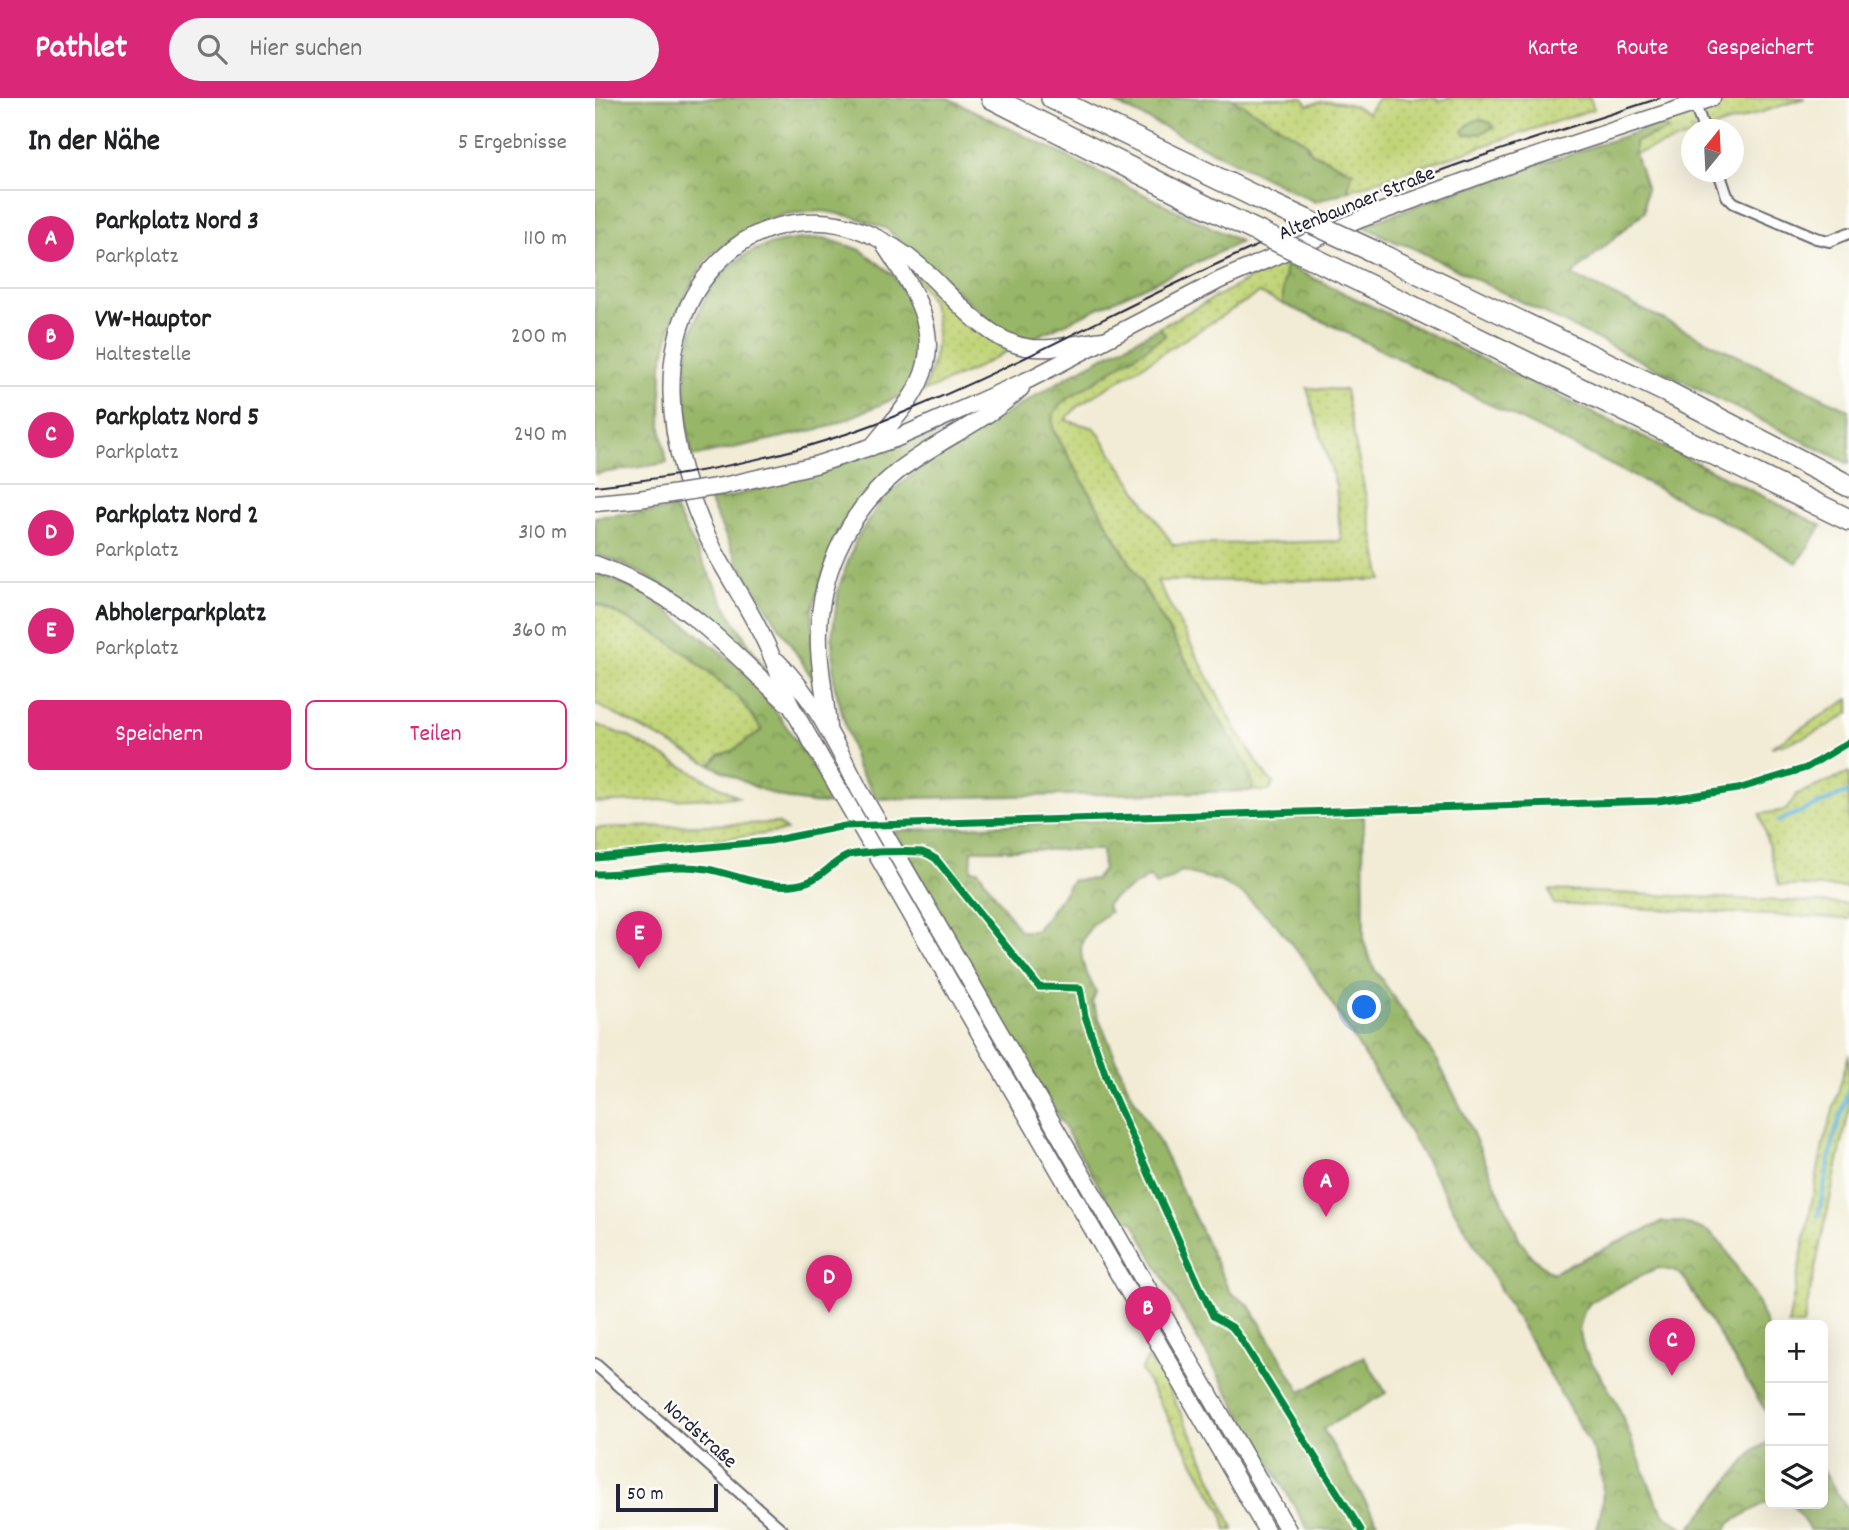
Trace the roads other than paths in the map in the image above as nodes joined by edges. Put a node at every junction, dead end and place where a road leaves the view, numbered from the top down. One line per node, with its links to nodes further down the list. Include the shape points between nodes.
1 (992, 98): 14 (highway, bridge)
2 (1052, 98): 12 (highway, bridge)
3 (1712, 98): 4 (main road, Altenbaunaer Straße)
4 (1695, 104): 5 (street); 9 (main road, Altenbaunaer Straße, via 1361,219 1220,280)
5 (1700, 119)
6 (1722, 182): 7 (street, via 1734,204 1816,238 1829,241)
7 (1849, 233)
8 (881, 240): 9 (main road, via 919,266 1002,339 1043,349); 11 (main road, via 921,304 927,348 919,384); 16 (main road, via 818,221 796,222 754,236 707,275 680,327 670,374 671,408 682,464 703,526)
9 (1104, 340): 10 (main road, Altenbaunaer Straße)
10 (1030, 379): 11 (main road); 18 (main road, via 1003,405 896,473 850,527 829,572 820,607 819,648)
11 (872, 447): 13 (main road, bridge, via 723,486)
12 (1849, 485)
13 (595, 503)
14 (1849, 520)
15 (595, 564): 17 (main road, via 620,573 697,620)
16 (772, 656): 17 (main road); 18 (main road)
17 (790, 706): 21 (main road)
18 (828, 729): 22 (main road)
19 (595, 1364): 20 (street, Nordstraße)
20 (782, 1530)
21 (1266, 1530)
22 (1288, 1530)

